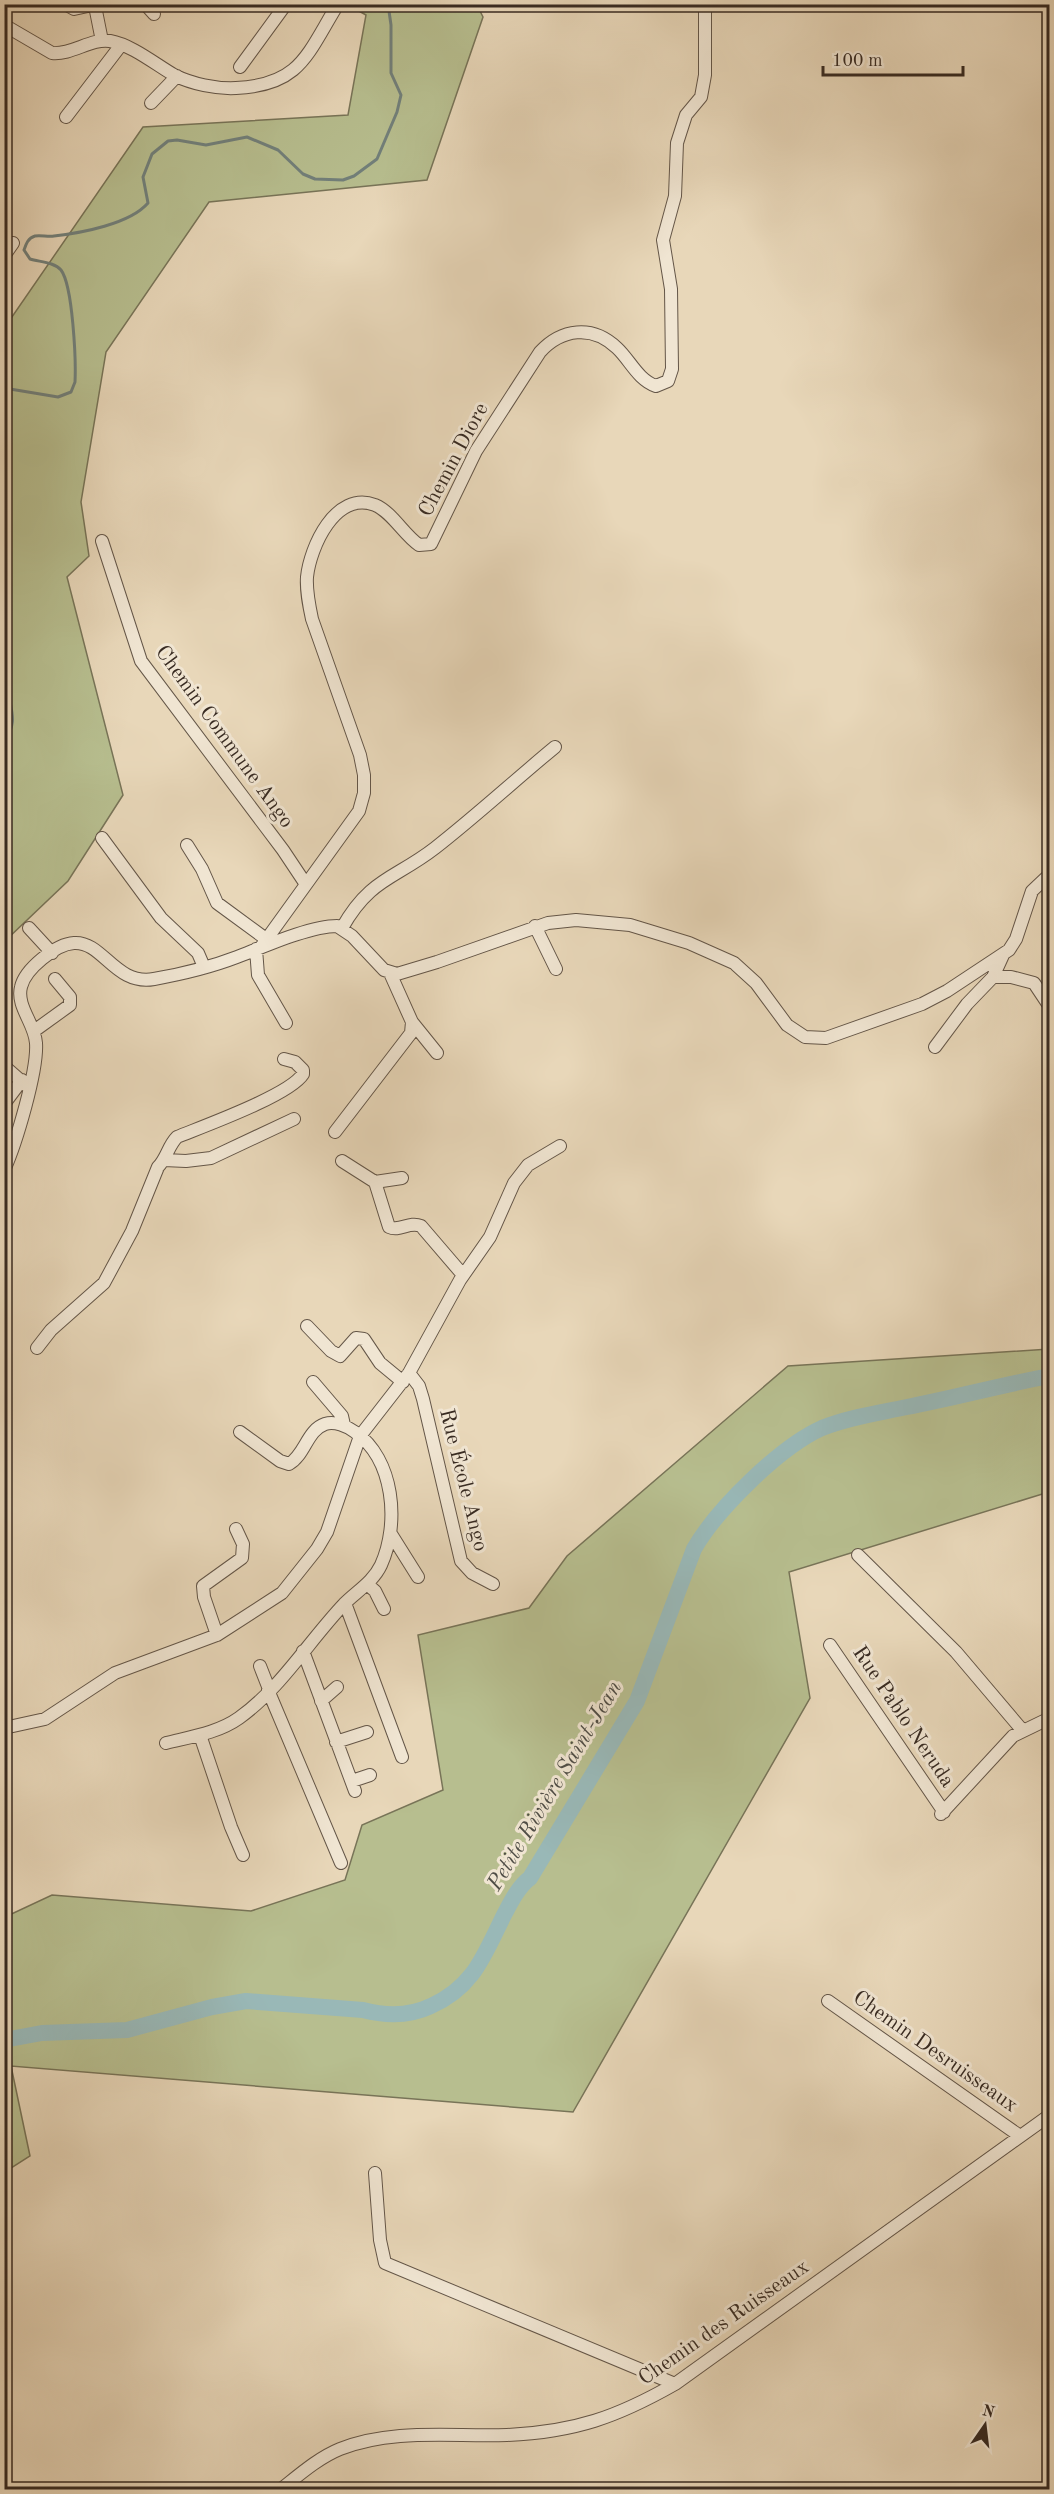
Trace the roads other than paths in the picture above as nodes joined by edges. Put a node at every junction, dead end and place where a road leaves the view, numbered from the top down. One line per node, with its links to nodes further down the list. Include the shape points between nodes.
1 (145, 4): 7 (street)
2 (338, 4): 12 (street, via 304,58 277,82 260,87 225,88)
3 (705, 4): 22 (street, Chemin Diore, via 705,75 701,97 686,115 677,143 675,196 663,240 671,289 672,369 668,381 656,386 647,383 618,348 601,337 582,332 564,334 540,352 476,451 431,544 414,542 381,508 367,503 339,512 316,543 307,578 307,596 360,755 364,793 349,827)
4 (96, 5): 6 (street); 9 (street)
5 (281, 6): 11 (street)
6 (64, 8)
7 (154, 14)
8 (4, 25): 9 (street, via 52,53)
9 (102, 41): 10 (street)
10 (121, 45): 12 (street); 14 (street)
11 (240, 67)
12 (177, 76): 13 (street)
13 (152, 103)
14 (66, 117)
15 (13, 243): 16 (street)
16 (4, 256)
17 (102, 541): 22 (street, Chemin Commune Ango, via 141,661)
18 (555, 747): 25 (street, via 435,848 374,886)
19 (102, 838): 29 (street, via 161,918 198,953)
20 (187, 845): 26 (street, via 217,903)
21 (1050, 874): 28 (street, via 1032,891 1016,939)
22 (305, 883): 26 (street, Chemin Diore)
23 (535, 926): 28 (street, via 576,920 630,925 717,953 747,973 787,1025 811,1038 832,1036 922,1004); 30 (street); 31 (street, via 437,962)
24 (29, 928): 27 (street)
25 (342, 928): 26 (street, via 331,926); 31 (street)
26 (261, 945): 29 (street); 36 (street, via 258,975)
27 (52, 953): 29 (street, via 62,946 80,943 125,975 143,980); 37 (street, via 29,974 20,991)
28 (1004, 954): 32 (street)
29 (204, 967)
30 (556, 969)
31 (390, 973): 35 (street)
32 (993, 977): 34 (street, via 1011,976 1034,983); 38 (street)
33 (55, 979): 37 (street, via 70,997 70,1005)
34 (1050, 1007)
35 (412, 1022): 39 (street); 45 (street, via 408,1041)
36 (286, 1023)
37 (34, 1031): 42 (street, via 36,1060)
38 (935, 1047)
39 (437, 1053)
40 (284, 1059): 47 (street, via 303,1070 297,1082 177,1137)
41 (4, 1066): 42 (street)
42 (25, 1084): 43 (street); 49 (street, via 16,1137)
43 (4, 1104)
44 (294, 1119): 47 (street, via 211,1158)
45 (335, 1132)
46 (560, 1146): 52 (street, via 521,1172 490,1237)
47 (165, 1160): 54 (street, via 158,1167 132,1231 104,1283 51,1330)
48 (342, 1161): 51 (street)
49 (4, 1170)
50 (402, 1178): 51 (street)
51 (375, 1182): 52 (street, via 389,1227 396,1229 413,1223 421,1226)
52 (464, 1275): 55 (street)
53 (307, 1326): 55 (street, Rue École Ango, via 340,1356 356,1338 364,1339 380,1363)
54 (37, 1348)
55 (406, 1377): 59 (street); 65 (street, Rue École Ango, via 419,1386 423,1399 461,1560 472,1573)
56 (313, 1382): 57 (street, via 342,1416)
57 (344, 1425): 58 (street, via 320,1426 289,1464); 59 (street)
58 (240, 1432)
59 (360, 1436): 61 (street, via 374,1449 382,1466 392,1518); 68 (street, via 336,1512 317,1549 282,1593)
60 (236, 1529): 68 (street, via 243,1544 242,1558 206,1582 203,1591)
61 (391, 1534): 63 (street); 64 (street, via 380,1567)
62 (858, 1556): 77 (street, via 956,1652)
63 (418, 1577)
64 (367, 1584): 66 (street); 67 (street)
65 (493, 1584)
66 (345, 1603): 70 (street); 82 (street)
67 (384, 1609)
68 (218, 1635): 76 (street, via 125,1668 45,1719)
69 (830, 1645): 77 (street, Rue Pablo Neruda, via 943,1813 1013,1736)
70 (303, 1651): 73 (street); 74 (street)
71 (260, 1666): 73 (street)
72 (337, 1687): 74 (street)
73 (269, 1690): 79 (street, via 234,1722); 85 (street)
74 (321, 1701): 80 (street)
75 (1050, 1718): 77 (street, Rue Pablo Neruda)
76 (4, 1728)
77 (1023, 1731)
78 (367, 1732): 80 (street)
79 (200, 1735): 81 (street); 84 (street)
80 (336, 1742): 83 (street, via 353,1786)
81 (166, 1743)
82 (402, 1757)
83 (370, 1775)
84 (243, 1855)
85 (341, 1863)
86 (828, 2001): 88 (street, Chemin Desruisseaux)
87 (1050, 2115): 88 (street, Chemin des Ruisseaux)
88 (1020, 2136): 90 (street, Chemin des Ruisseaux)
89 (375, 2173): 90 (street, via 385,2263)
90 (675, 2384): 91 (street, Chemin des Ruisseaux, via 608,2419 578,2426 508,2435 423,2435 358,2443 338,2449)
91 (280, 2490)

